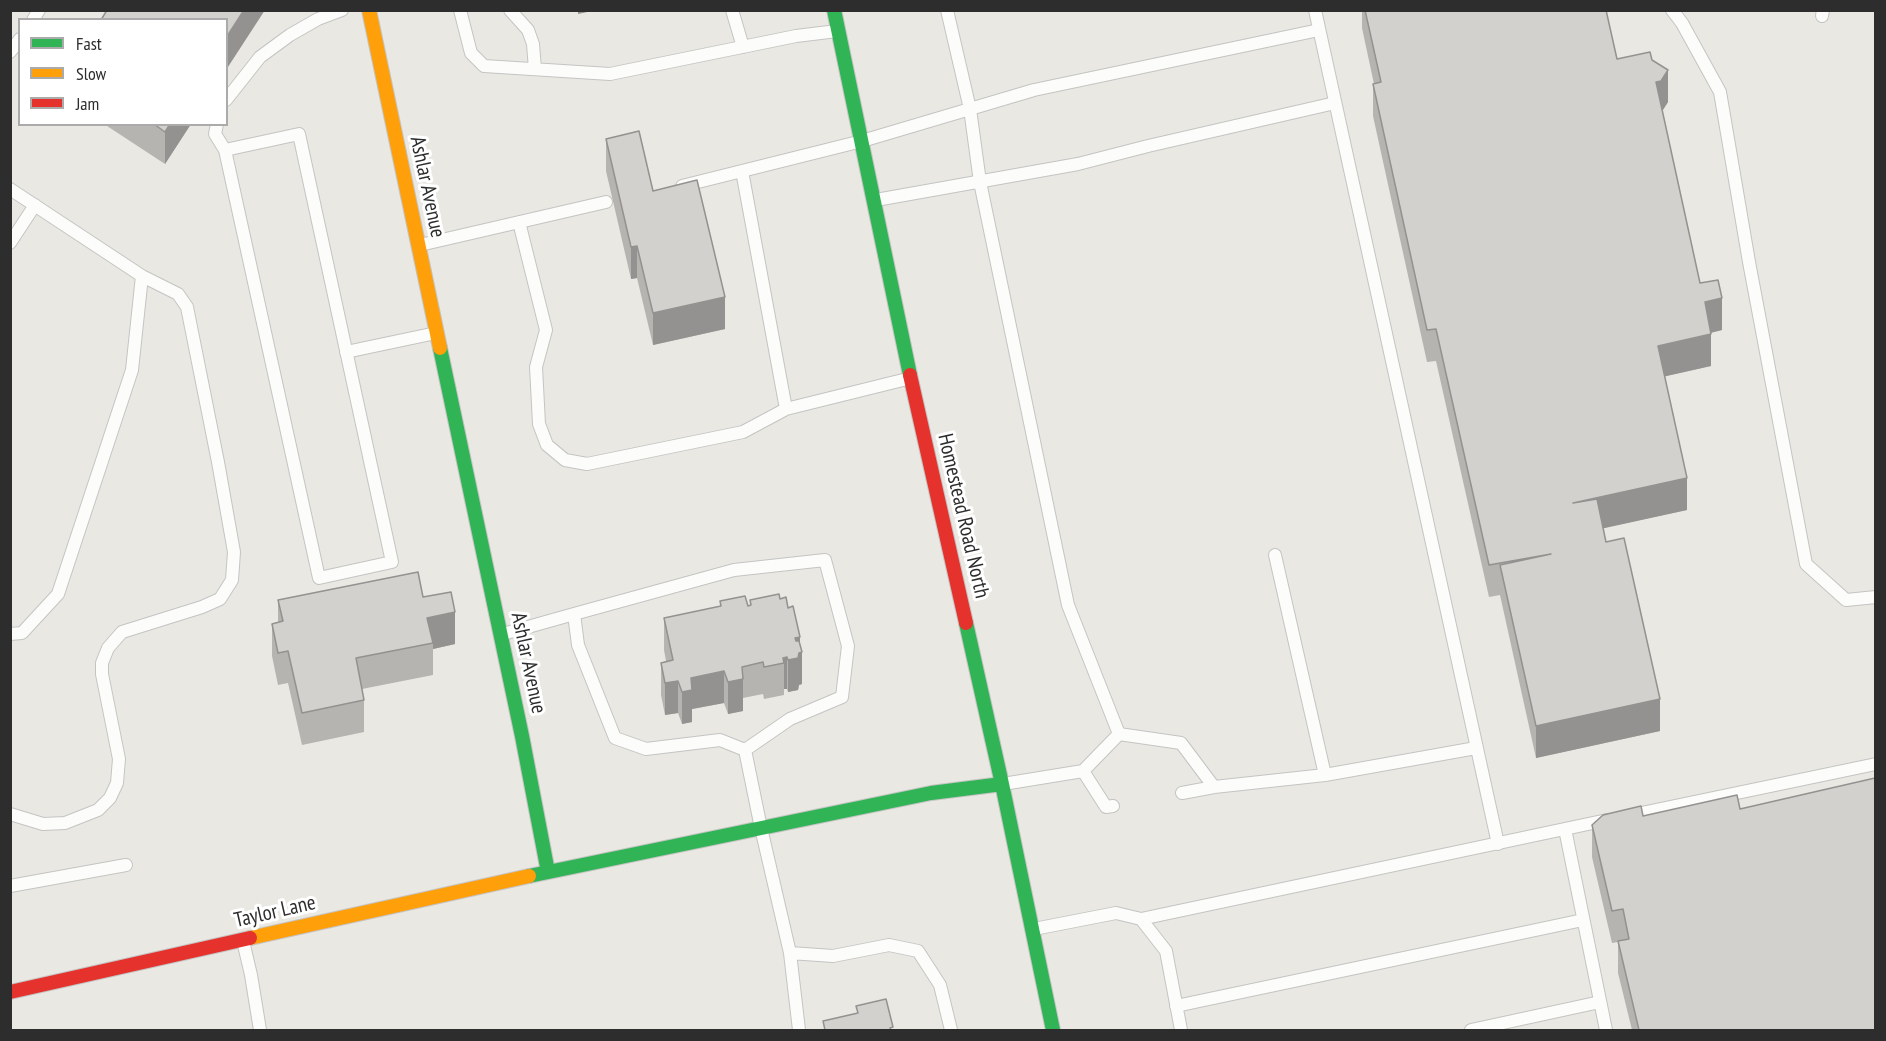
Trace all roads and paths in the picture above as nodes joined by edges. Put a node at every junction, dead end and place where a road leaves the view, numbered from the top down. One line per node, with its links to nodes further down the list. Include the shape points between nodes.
1 (342, 10): 14 (lane, via 290,35 260,57)
2 (369, 10): 29 (street, Ashlar Avenue)
3 (460, 10): 13 (lane, via 471,53 484,66)
4 (510, 10): 13 (lane, via 528,30)
5 (732, 10): 12 (lane)
6 (834, 10): 11 (street, Homestead Road North)
7 (947, 10): 16 (lane)
8 (1315, 10): 10 (lane)
9 (1672, 10): 36 (lane, via 1720,92 1806,564 1845,600)
10 (1319, 30): 15 (lane); 16 (lane, via 1034,90)
11 (838, 31): 12 (lane); 18 (street, Homestead Road North)
12 (743, 47): 13 (lane, via 610,74)
13 (535, 69)
14 (228, 97)
15 (1335, 103): 21 (lane, via 1078,164); 41 (lane)
16 (970, 109): 18 (lane); 21 (lane)
17 (217, 126): 19 (lane, via 215,134)
18 (862, 141): 20 (lane); 24 (street, Homestead Road North)
19 (225, 150): 32 (lane, via 299,134); 32 (lane, via 319,578 392,562)
20 (742, 171): 22 (lane); 34 (lane)
21 (980, 182): 24 (lane); 40 (lane, via 1068,605)
22 (674, 188)
23 (10, 189): 26 (lane)
24 (874, 200): 33 (street, Homestead Road North)
25 (606, 202): 27 (lane)
26 (35, 205): 28 (lane); 30 (lane)
27 (519, 222): 29 (lane); 34 (lane, via 546,330 536,367 539,424 547,445 565,460 587,464 743,432)
28 (10, 243)
29 (418, 246): 31 (street, Ashlar Avenue)
30 (142, 276): 38 (lane, via 132,370 58,594 22,633); 50 (lane, via 178,294 187,307 234,552 232,580 220,599 122,632 108,648 102,674 118,759 117,783 110,798 98,810 65,822 43,824)
31 (437, 333): 32 (lane); 39 (street, Ashlar Avenue)
32 (346, 352)
33 (912, 378): 34 (lane); 46 (street, Homestead Road North)
34 (786, 409)
35 (1275, 555): 45 (lane)
36 (1875, 597)
37 (574, 614): 39 (lane); 42 (lane, via 578,645 615,738 646,749 720,740); 42 (lane, via 735,570 825,560 848,646 842,697 790,719)
38 (10, 634)
39 (501, 634): 55 (street, Ashlar Avenue)
40 (1119, 734): 44 (lane); 47 (lane, via 1181,743)
41 (1476, 748): 45 (lane); 53 (lane)
42 (745, 750): 51 (lane)
43 (1875, 764): 52 (lane)
44 (1083, 771): 46 (lane); 49 (lane, via 1106,807)
45 (1325, 775): 47 (lane)
46 (1002, 784): 51 (street); 59 (street, Homestead Road North)
47 (1214, 787): 48 (lane)
48 (1182, 793)
49 (1113, 806)
50 (10, 814)
51 (760, 828): 55 (street); 61 (lane)
52 (1565, 829): 53 (lane); 58 (lane)
53 (1498, 844): 57 (lane)
54 (126, 865): 56 (lane)
55 (548, 872): 60 (street, Taylor Lane)
56 (10, 886)
57 (1141, 919): 59 (lane, via 1116,913); 64 (lane, via 1166,951)
58 (1583, 920): 63 (lane); 64 (lane)
59 (1032, 930): 68 (street, Homestead Road North)
60 (243, 940): 62 (street, Taylor Lane); 65 (lane)
61 (790, 953): 66 (lane); 67 (lane, via 833,956 889,945 918,951 940,985)
62 (10, 992)
63 (1600, 1002): 70 (lane); 71 (lane)
64 (1176, 1006): 69 (lane)
65 (260, 1030)
66 (799, 1030)
67 (951, 1030)
68 (1053, 1030)
69 (1181, 1030)
70 (1471, 1030)
71 (1606, 1030)

